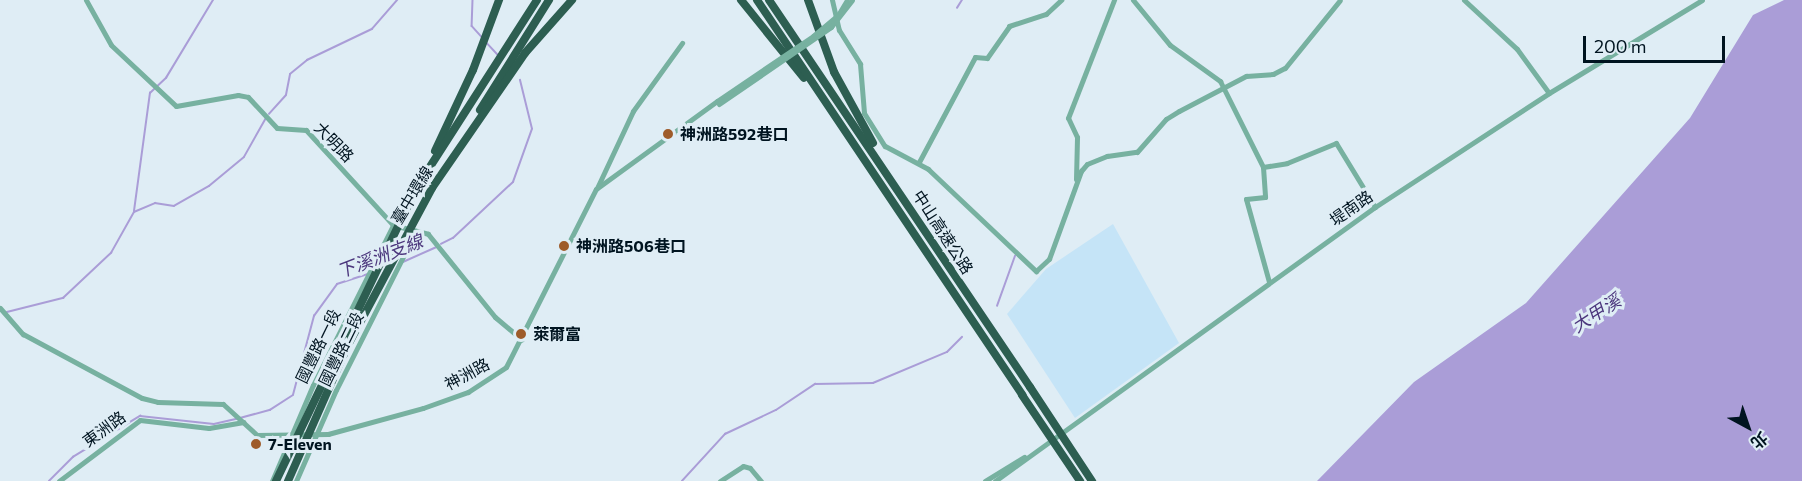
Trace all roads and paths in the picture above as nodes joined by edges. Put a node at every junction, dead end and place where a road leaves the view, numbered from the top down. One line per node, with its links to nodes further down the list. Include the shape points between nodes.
1 (86, 0): 38 (street, 大明路, via 111,45 172,103 183,107 233,96 248,97 277,128 306,130)
2 (497, 0): 33 (highway, via 484,43)
3 (537, 0): 33 (highway, 臺中環線)
4 (549, 0): 34 (highway, 臺中環線)
5 (572, 0): 25 (highway)
6 (577, 0): 25 (highway)
7 (741, 0): 29 (highway)
8 (757, 0): 29 (highway, 中山高速公路)
9 (768, 0): 36 (highway, 中山高速公路)
10 (808, 0): 24 (highway)
11 (813, 0): 24 (highway)
12 (832, 0): 30 (street, via 839,30 860,63 868,121 885,146)
13 (847, 0): 28 (street, 神洲路, bridge, via 820,30)
14 (852, 0): 28 (street, 神洲路, bridge, via 831,27)
15 (1048, 0): 22 (street)
16 (1061, 0): 22 (street)
17 (1114, 0): 32 (street, via 1068,118 1077,137)
18 (1133, 0): 26 (street, via 1170,45 1220,81)
19 (1340, 0): 26 (street, via 1285,68 1273,74 1246,76)
20 (1464, 0): 27 (street, via 1517,49)
21 (1702, 0): 27 (street, 堤南路)
22 (1051, 9): 30 (street, via 1009,26 987,58 975,57)
23 (682, 43): 35 (street, via 633,111)
24 (825, 49): 36 (highway, via 854,113)
25 (525, 53): 34 (highway)
26 (1223, 88): 31 (street); 32 (street, via 1166,119 1137,152 1107,156 1088,164)
27 (1549, 93): 37 (street, 堤南路)
28 (718, 103): 35 (street, 神洲路)
29 (841, 120): 55 (highway, 中山高速公路, bridge)
30 (919, 162): 32 (street, via 1036,271 1054,247)
31 (1263, 167): 37 (street, via 1287,164 1336,143); 40 (street, via 1265,197 1246,199)
32 (1076, 185)
33 (417, 187): 48 (highway, 臺中環線, bridge)
34 (432, 188): 49 (highway, 臺中環線, bridge, via 349,343)
35 (596, 189): 42 (street, 神洲路)
36 (906, 199): 56 (highway, 中山高速公路, bridge)
37 (1375, 207): 40 (street, 堤南路)
38 (393, 225): 39 (street); 44 (street, 國豐路一段)
39 (416, 231): 42 (street, via 429,234 495,317); 45 (street, 國豐路二段)
40 (1269, 282): 46 (street, 堤南路)
41 (0, 308): 43 (street, 神洲路, via 23,334 142,398 220,403)
42 (522, 340): 45 (street, 神洲路, via 506,367 468,392)
43 (243, 422): 44 (street, 神洲路, via 257,435); 47 (street, 東洲路, via 209,428 140,420)
44 (291, 435): 45 (street, 神洲路); 48 (street, 國豐路一段)
45 (316, 435): 50 (street, 國豐路二段)
46 (1029, 456): 53 (street, 堤南路, via 1017,459); 54 (street, 堤南路)
47 (59, 481)
48 (274, 481)
49 (288, 481)
50 (296, 481)
51 (720, 481): 52 (street, via 734,470 750,468)
52 (761, 481)
53 (985, 481)
54 (995, 481)
55 (1080, 481)
56 (1092, 481)

